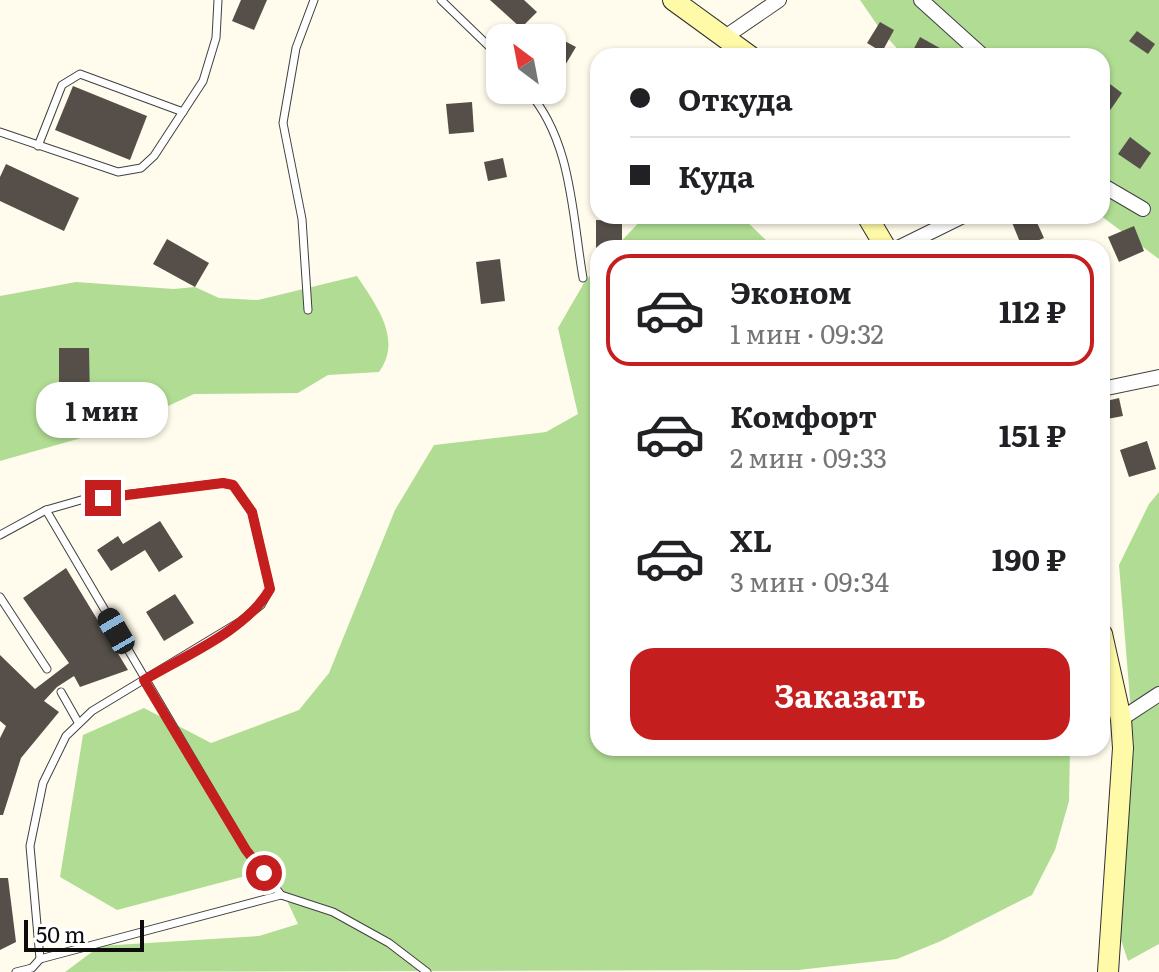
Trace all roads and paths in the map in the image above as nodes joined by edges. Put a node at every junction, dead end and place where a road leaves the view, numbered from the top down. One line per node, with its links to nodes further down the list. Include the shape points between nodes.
1 (218, 0): 12 (lane, via 216,38 203,81)
2 (314, 0): 20 (lane, via 292,62 283,123 302,219)
3 (441, 0): 8 (lane)
4 (673, 0): 7 (main road)
5 (779, 0): 7 (street)
6 (921, 0): 10 (street)
7 (725, 37): 9 (main road)
8 (486, 43)
9 (739, 48)
10 (974, 48)
11 (538, 104): 19 (lane, via 562,151)
12 (183, 112): 14 (lane, via 154,156 133,171 118,172); 14 (lane, via 80,74 62,85)
13 (0, 132): 14 (lane)
14 (38, 146)
15 (1110, 190): 16 (street)
16 (1143, 209)
17 (947, 224): 18 (street)
18 (914, 240)
19 (583, 278)
20 (308, 310)
21 (1159, 377): 22 (street)
22 (1110, 387)
23 (46, 510): 24 (lane); 28 (lane); 28 (lane, via 81,500 223,483 233,485 252,512 270,589 261,605)
24 (0, 535)
25 (0, 597): 26 (lane)
26 (47, 669)
27 (1110, 670): 31 (main road)
28 (144, 680): 32 (lane); 33 (lane, via 246,850)
29 (61, 692): 32 (lane)
30 (1159, 694): 31 (street)
31 (1121, 719): 37 (main road)
32 (78, 722): 34 (lane, via 43,783 30,846)
33 (281, 895): 34 (lane); 36 (lane, via 333,912)
34 (40, 959): 35 (lane, via 32,968)
35 (16, 972)
36 (427, 972)
37 (1108, 972)

